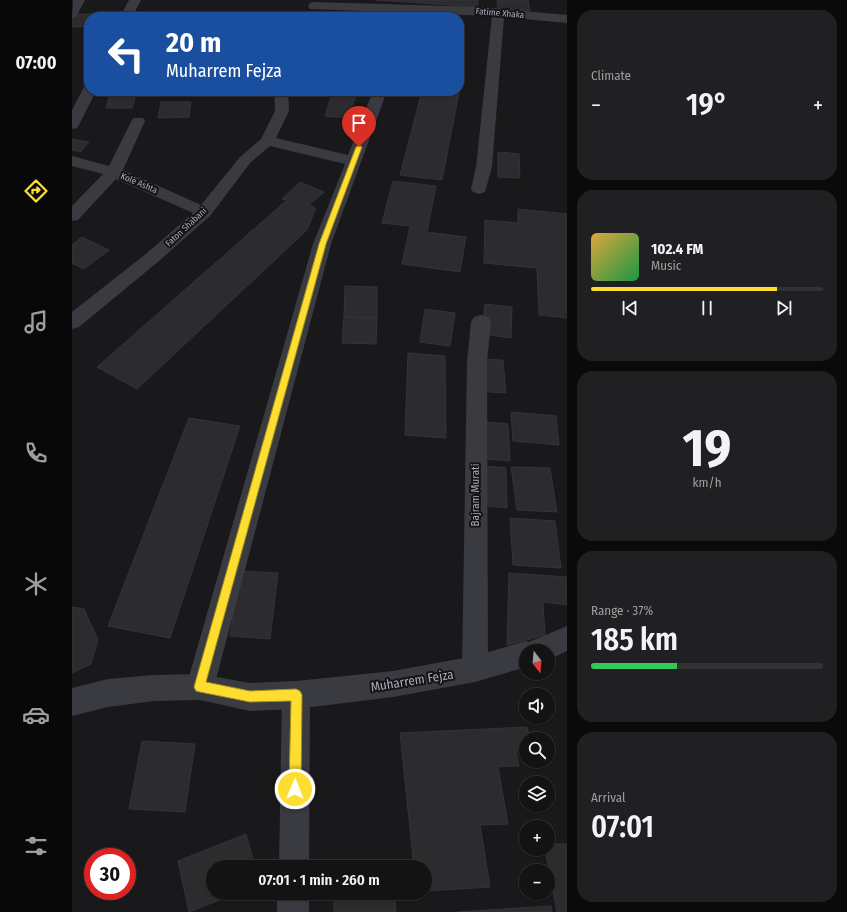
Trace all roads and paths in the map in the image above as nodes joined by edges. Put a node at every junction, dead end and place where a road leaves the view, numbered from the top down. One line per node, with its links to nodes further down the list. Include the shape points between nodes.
1 (80, 0): 10 (street)
2 (135, 0): 5 (street)
3 (315, 3): 6 (street); 7 (street, Fatime Xhaka)
4 (485, 5): 8 (street, Fatime Xhaka); 9 (street, Fatime Xhaka)
5 (129, 12)
6 (309, 12)
7 (393, 12)
8 (412, 12)
9 (498, 13): 11 (street, Fatime Xhaka); 21 (street, via 484,167)
10 (72, 14)
11 (567, 19)
12 (86, 96): 16 (street)
13 (281, 96): 17 (street, Faton Shabani, via 282,111)
14 (378, 96): 19 (street)
15 (138, 121): 20 (street)
16 (72, 125)
17 (267, 141): 19 (street); 22 (street, Faton Shabani, via 245,160)
18 (72, 161): 20 (street, Kolë Ashta)
19 (354, 161): 30 (street, via 322,244)
20 (114, 172): 22 (street, Kolë Ashta); 23 (street)
21 (479, 189)
22 (204, 212): 24 (street, Faton Shabani)
23 (72, 216)
24 (72, 322)
25 (481, 322): 29 (street, Bajram Murati, via 477,362)
26 (567, 638): 27 (street)
27 (554, 644)
28 (519, 656): 29 (street, Muharrem Fejza)
29 (475, 669): 31 (street, Muharrem Fejza, via 393,684)
30 (200, 687): 31 (street, Muharrem Fejza, via 250,696); 32 (street, Muharrem Fejza, via 108,693)
31 (296, 695): 33 (street)
32 (72, 702)
33 (294, 860)
34 (293, 900): 35 (street)
35 (293, 912)

